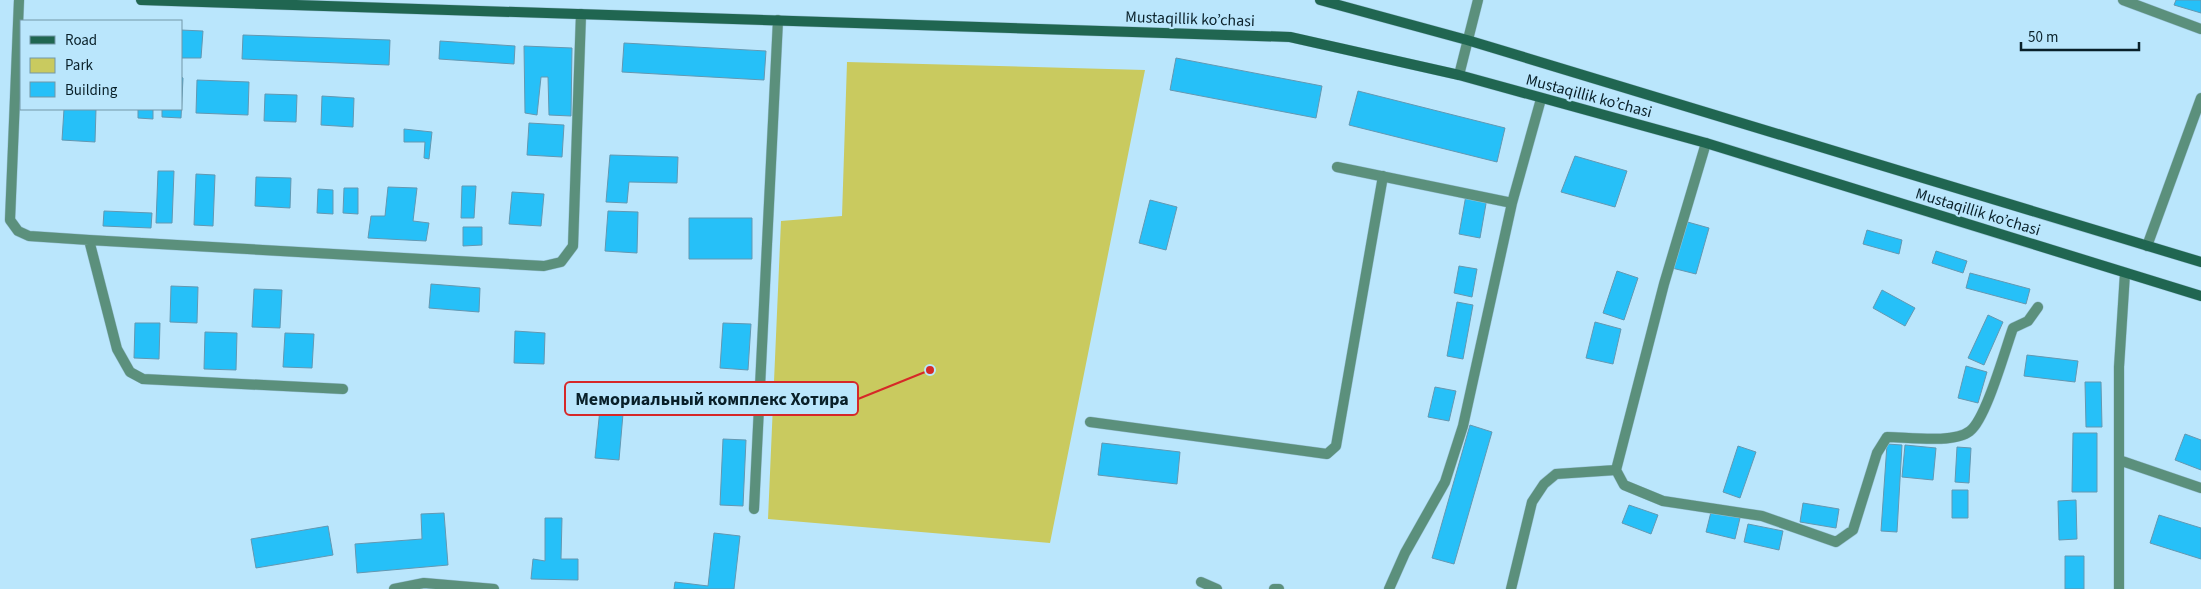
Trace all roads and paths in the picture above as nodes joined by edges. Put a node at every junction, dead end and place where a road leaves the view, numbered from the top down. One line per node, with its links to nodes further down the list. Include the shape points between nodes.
1 (19, 0): 17 (street, via 10,220 18,231 29,236)
2 (142, 0): 6 (main road, Mustaqillik ko’chasi)
3 (1320, 0): 9 (main road, Mustaqillik ko’chasi)
4 (1478, 0): 9 (street)
5 (2122, 0): 8 (street)
6 (581, 14): 7 (main road, Mustaqillik ko’chasi); 17 (street, via 573,246 561,262 544,266)
7 (778, 20): 10 (main road, Mustaqillik ko’chasi, via 1290,37); 28 (street)
8 (2201, 28)
9 (1467, 40): 10 (street); 18 (main road, Mustaqillik ko’chasi)
10 (1459, 75): 12 (main road, Mustaqillik ko’chasi)
11 (2201, 98): 18 (street)
12 (1541, 99): 13 (main road, Mustaqillik ko’chasi); 16 (street)
13 (1706, 143): 20 (main road, Mustaqillik ko’chasi); 26 (street, via 1664,284)
14 (1337, 167): 15 (street)
15 (1383, 176): 16 (street); 24 (street, via 1336,446 1327,454)
16 (1512, 203): 35 (street, via 1457,445 1445,482 1405,553)
17 (89, 240): 23 (street, via 117,349 130,372 143,379)
18 (2147, 246): 19 (main road, Mustaqillik ko’chasi)
19 (2201, 262)
20 (2125, 273): 21 (main road, Mustaqillik ko’chasi); 25 (street, via 2119,367)
21 (2201, 296)
22 (2038, 307): 26 (street, via 2028,321 2013,328 1981,417 1970,431 1943,438 1887,437 1877,453 1853,530 1836,542 1762,516 1663,501 1624,485)
23 (343, 389)
24 (1090, 422)
25 (2119, 460): 27 (street); 37 (street)
26 (1616, 470): 36 (street, via 1556,474 1544,484 1532,502)
27 (2201, 488)
28 (754, 509)
29 (1201, 582): 32 (street)
30 (394, 589): 31 (street, via 424,583)
31 (493, 589)
32 (1217, 589)
33 (1274, 589): 34 (street)
34 (1279, 589)
35 (1389, 589)
36 (1511, 589)
37 (2119, 589)

